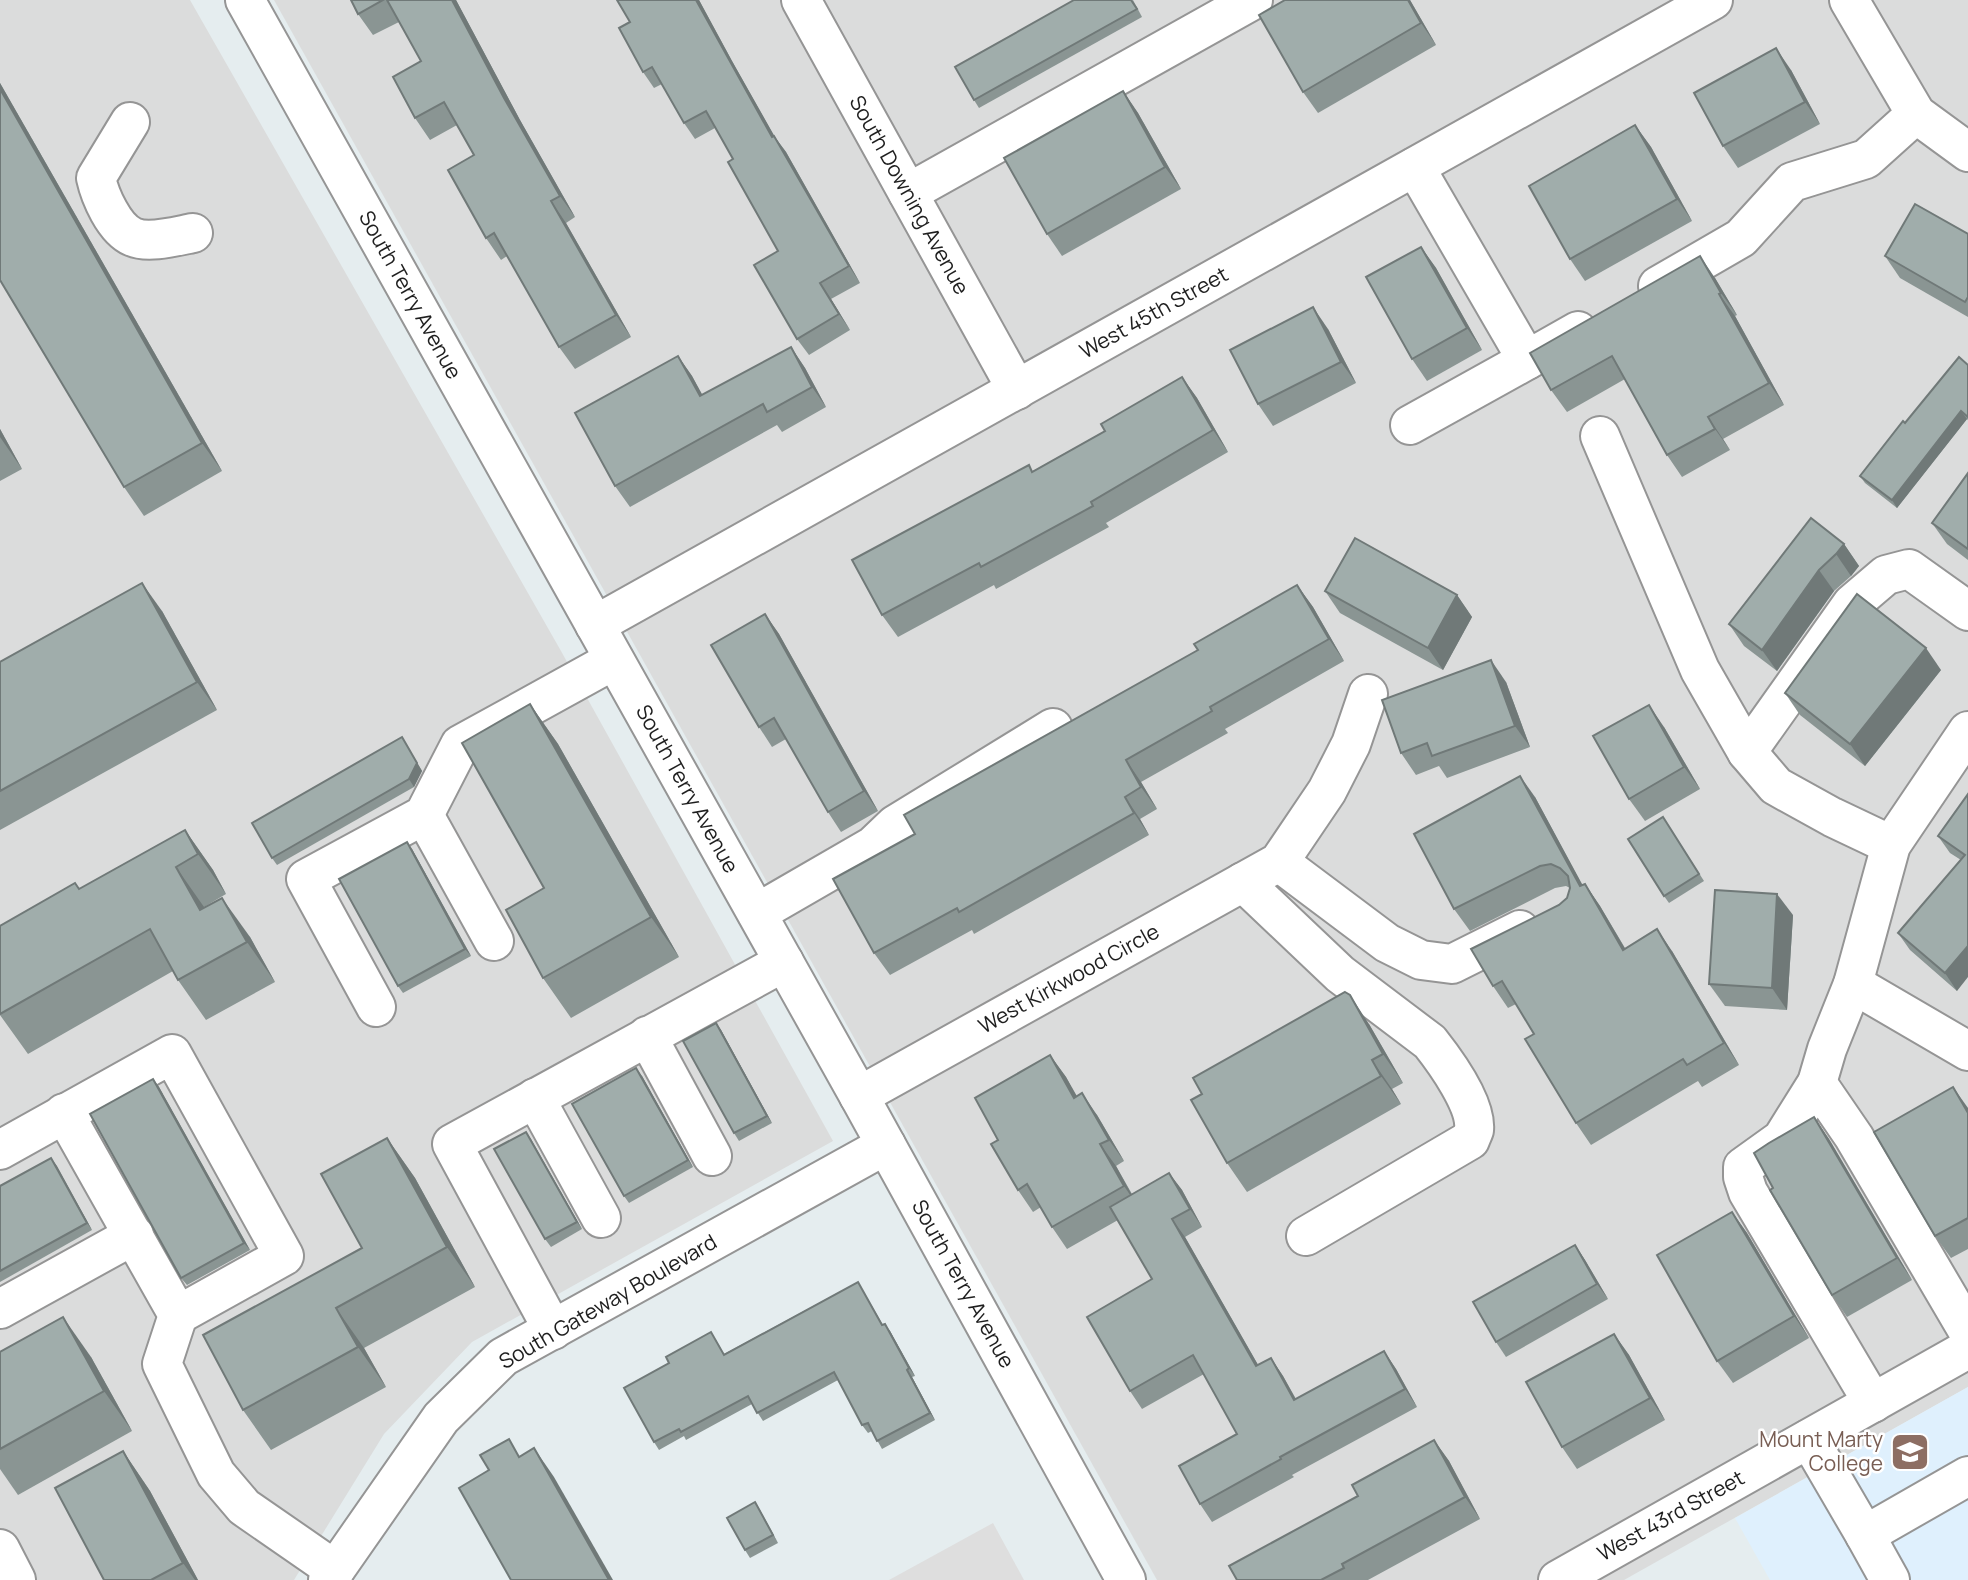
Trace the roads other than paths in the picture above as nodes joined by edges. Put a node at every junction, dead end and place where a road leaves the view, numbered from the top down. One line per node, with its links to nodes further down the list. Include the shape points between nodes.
1 (245, 0): 17 (street, South Terry Avenue)
2 (801, 0): 10 (street, South Downing Avenue)
3 (1253, 0): 10 (street)
4 (1713, 0): 9 (street, West 45th Street)
5 (1849, 0): 6 (street)
6 (1916, 114): 8 (street); 12 (street, via 1866,159 1792,182 1741,239)
7 (130, 122): 11 (street, via 96,178 116,223 133,237 154,240)
8 (1968, 152)
9 (1415, 167): 12 (street); 13 (street, West 45th Street)
10 (908, 193): 13 (street, South Downing Avenue)
11 (193, 233)
12 (1527, 360): 14 (street)
13 (1017, 390): 17 (street, West 45th Street)
14 (1410, 425)
15 (1600, 436): 22 (street, via 1700,670)
16 (1968, 611): 22 (street, via 1909,569 1886,575 1852,604)
17 (595, 625): 18 (street, South Terry Avenue)
18 (614, 660): 23 (street, via 460,745); 27 (street, South Terry Avenue)
19 (1368, 694): 25 (street, via 1351,744 1327,791)
20 (1054, 728): 27 (street, via 895,825 873,846)
21 (1968, 731): 24 (street)
22 (1747, 752): 24 (street, via 1776,786)
23 (424, 815): 29 (street); 32 (street, via 306,879)
24 (1891, 845): 31 (street)
25 (1279, 862): 26 (street, West Kirkwood Circle); 28 (street, via 1387,943 1421,960 1452,964)
26 (1243, 882): 36 (street, West Kirkwood Circle); 44 (street, via 1340,974 1430,1042 1470,1106 1474,1129 1470,1140)
27 (757, 913): 30 (street, South Terry Avenue)
28 (1551, 914)
29 (494, 941)
30 (784, 962): 33 (street); 36 (street, South Terry Avenue)
31 (1853, 984): 34 (street); 35 (street)
32 (376, 1007)
33 (647, 1037): 37 (street); 41 (street)
34 (1968, 1051)
35 (1817, 1083): 48 (street, via 1854,1137); 50 (street, via 1782,1139 1743,1167 1743,1177)
36 (859, 1096): 39 (street, South Terry Avenue)
37 (535, 1098): 42 (street); 47 (street, via 452,1144)
38 (64, 1113): 40 (street); 43 (street); 46 (street, via 172,1054 284,1256)
39 (886, 1145): 47 (street, South Gateway Boulevard); 57 (street, South Terry Avenue)
40 (0, 1150)
41 (712, 1156)
42 (601, 1218)
43 (134, 1235): 45 (street); 46 (street)
44 (1306, 1236)
45 (0, 1309)
46 (178, 1315): 55 (street, via 162,1364 216,1474 244,1507)
47 (553, 1330): 55 (street, South Gateway Boulevard, via 503,1357 441,1418)
48 (1968, 1331)
49 (1968, 1349): 50 (street, West 43rd Street)
50 (1873, 1403): 51 (street, West 43rd Street)
51 (1809, 1439): 53 (street); 58 (street, West 43rd Street)
52 (1968, 1476): 53 (street)
53 (1865, 1535): 59 (street)
54 (0, 1549): 56 (street)
55 (331, 1575)
56 (16, 1580)
57 (1126, 1580)
58 (1558, 1580)
59 (1890, 1580)

